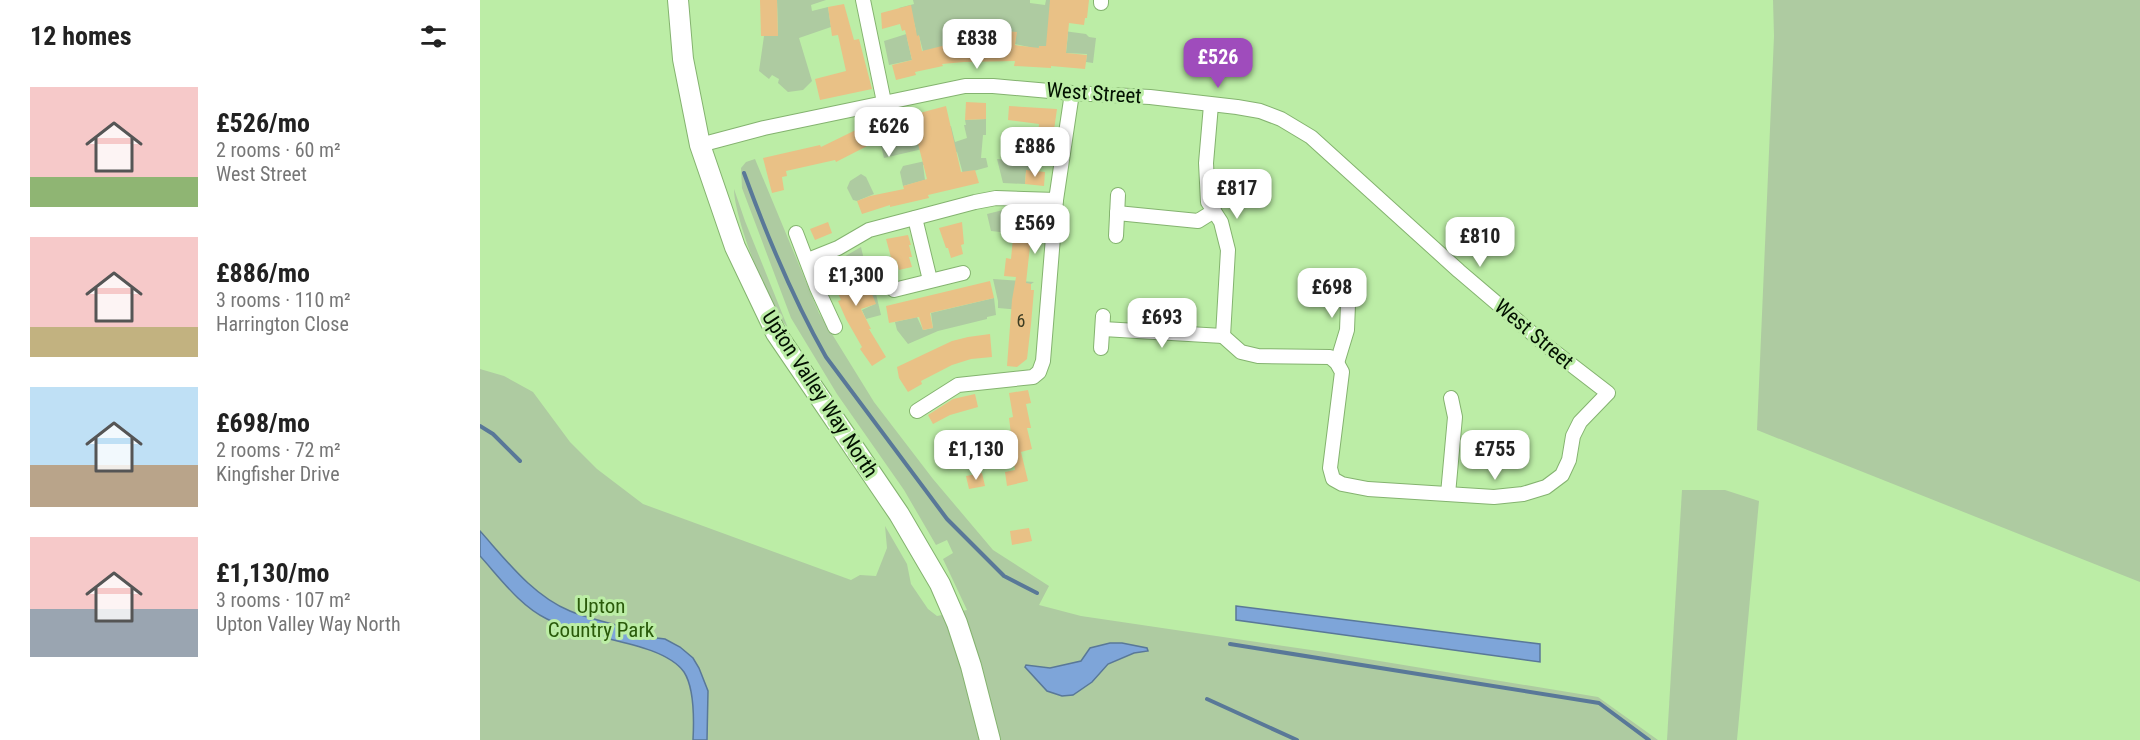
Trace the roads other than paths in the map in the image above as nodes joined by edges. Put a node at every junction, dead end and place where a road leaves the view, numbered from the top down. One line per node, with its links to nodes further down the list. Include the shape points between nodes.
1 (678, 0): 6 (street, Upton Valley Way North, via 683,59)
2 (863, 0): 4 (street)
3 (1072, 93): 4 (street, West Street, via 965,86); 5 (street, West Street); 8 (street)
4 (885, 102): 6 (street, West Street)
5 (1211, 105): 9 (street, via 1206,163 1208,202); 25 (street, West Street, via 1260,111 1311,137 1459,271 1608,393 1580,422 1562,475 1546,487 1494,497)
6 (700, 145): 26 (street, Upton Valley Way North, via 735,248 776,333 899,514 940,584 960,634)
7 (1118, 195): 10 (street)
8 (1056, 200): 11 (street, via 996,198); 24 (street, via 1039,372 1033,377 957,385)
9 (1214, 211): 10 (street, via 1198,221); 20 (street, via 1228,250)
10 (1117, 213): 13 (street)
11 (915, 218): 14 (street, via 869,230); 17 (street)
12 (796, 232): 14 (street)
13 (1116, 236)
14 (808, 260): 19 (street)
15 (963, 273): 17 (street)
16 (1349, 278): 22 (street, via 1347,330)
17 (930, 280): 18 (street)
18 (894, 290)
19 (835, 327)
20 (1223, 336): 21 (street, via 1102,323); 22 (street, via 1241,352 1258,356 1330,357)
21 (1101, 348)
22 (1337, 363): 25 (street, via 1342,372 1330,468 1333,479 1368,489)
23 (1451, 398): 25 (street, via 1455,417)
24 (916, 411)
25 (1448, 494)
26 (990, 740)

